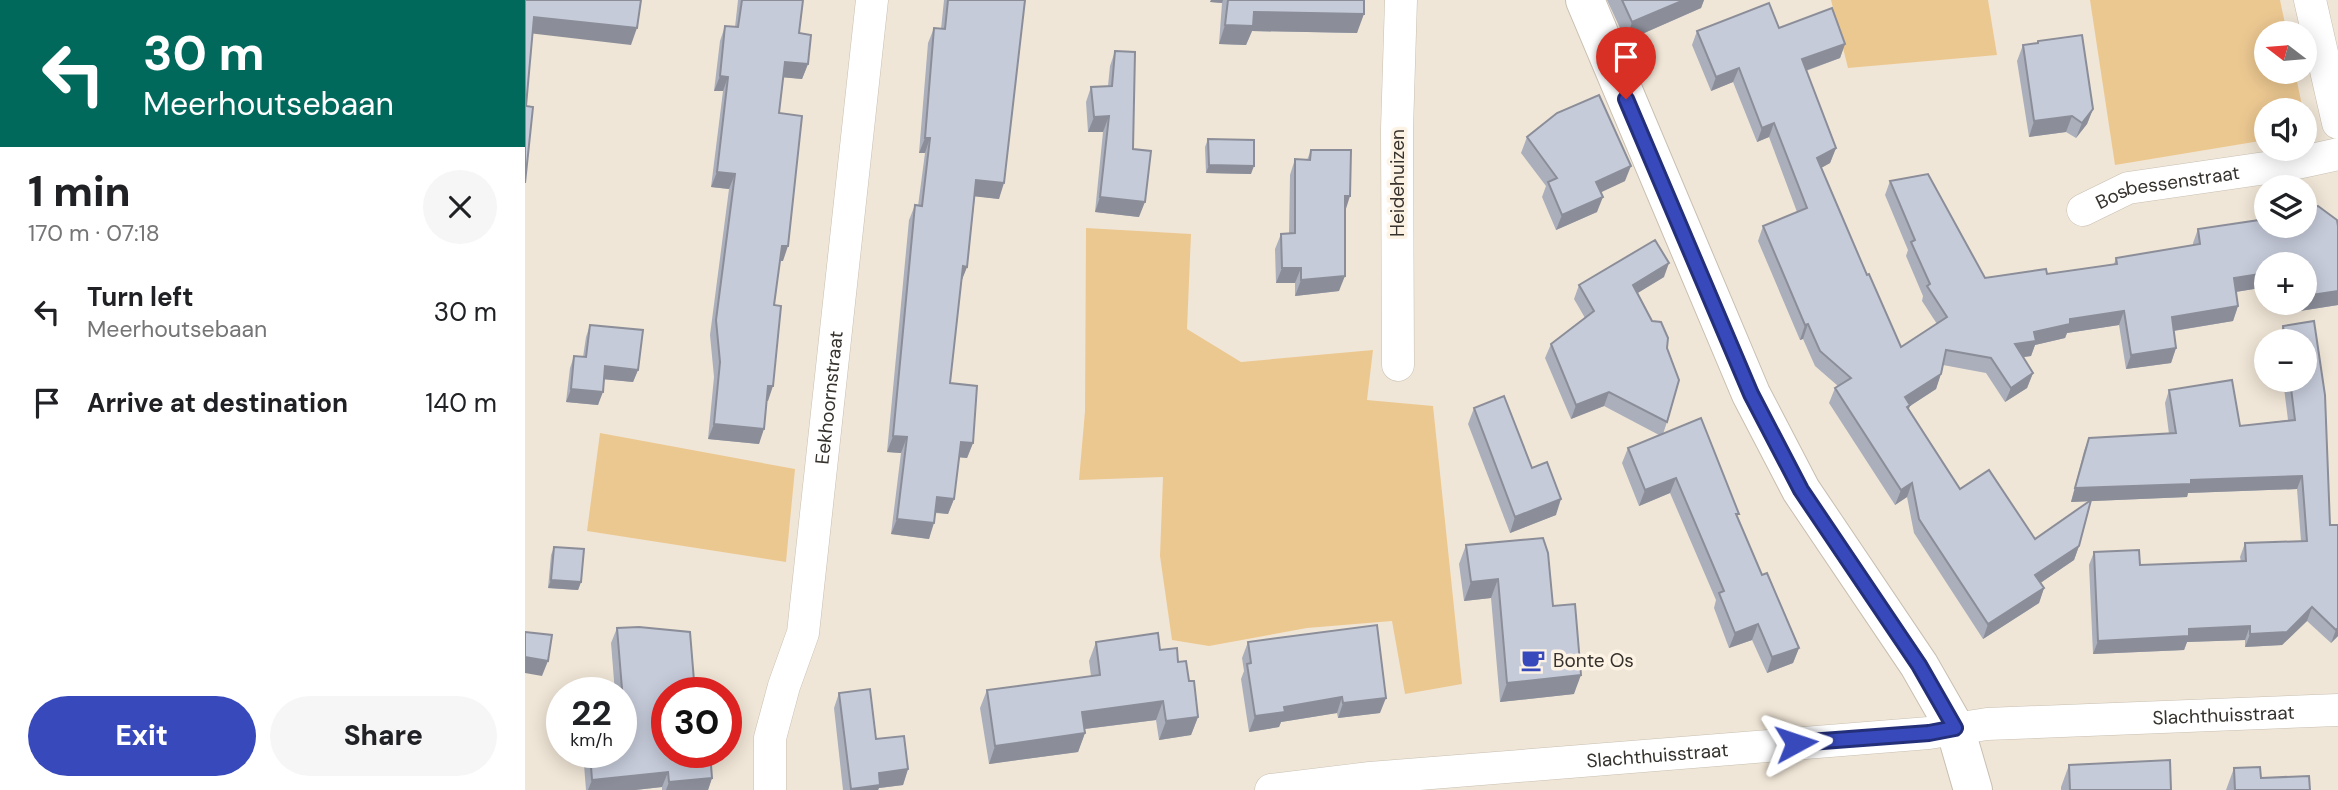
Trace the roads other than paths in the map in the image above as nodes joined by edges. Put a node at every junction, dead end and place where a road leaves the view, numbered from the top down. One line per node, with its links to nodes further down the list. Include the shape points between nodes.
1 (872, 0): 11 (street, Eekhoornstraat, via 803,633 770,738)
2 (1401, 0): 8 (street, Heidehuizen)
3 (1585, 0): 10 (street, via 1751,394 1801,490 1919,665)
4 (2310, 0): 5 (street)
5 (2338, 123)
6 (2338, 154): 7 (street, Bosbessenstraat, via 2128,188)
7 (2083, 210)
8 (1398, 365)
9 (2338, 710): 10 (street, Slachthuisstraat)
10 (1955, 728): 12 (street, Slachthuisstraat); 13 (street)
11 (770, 790)
12 (1271, 790)
13 (1973, 790)

